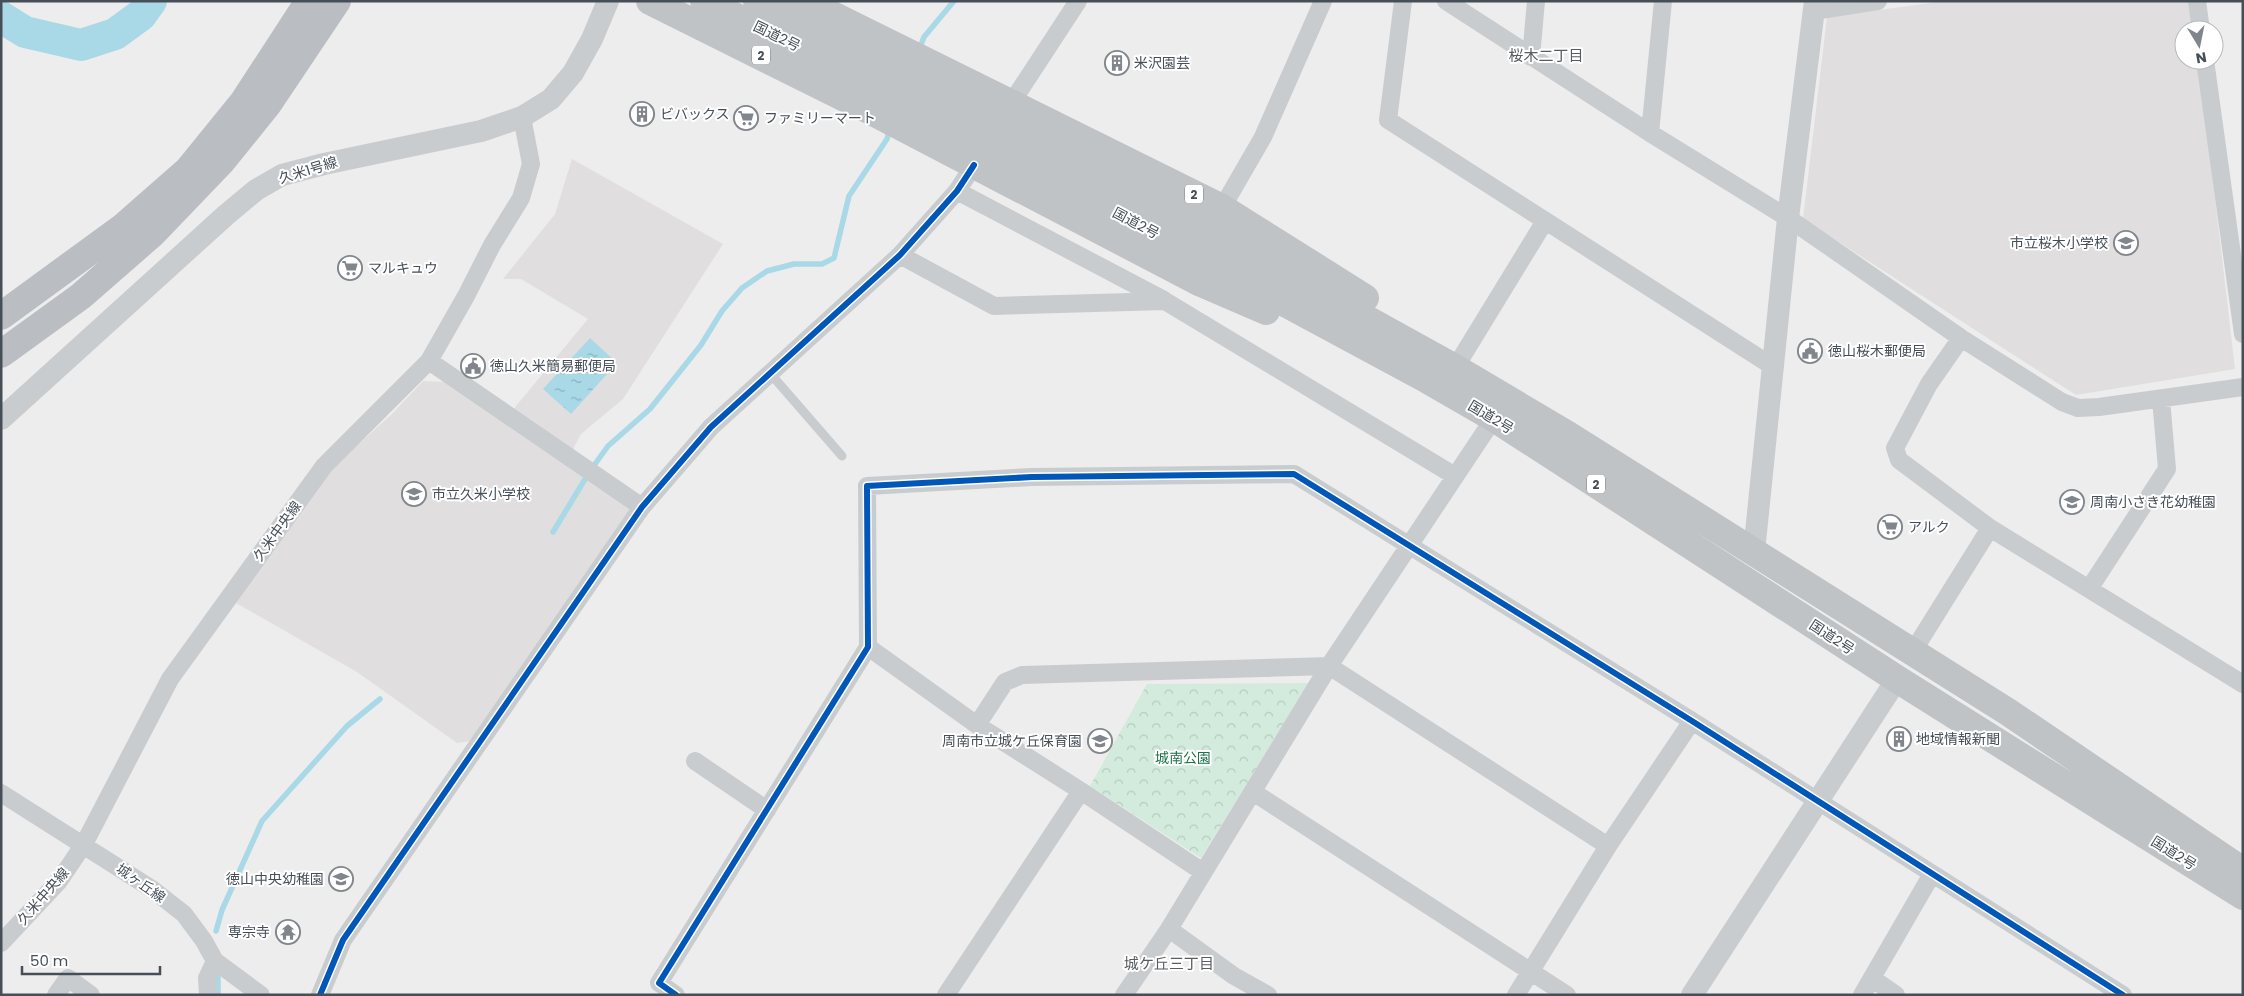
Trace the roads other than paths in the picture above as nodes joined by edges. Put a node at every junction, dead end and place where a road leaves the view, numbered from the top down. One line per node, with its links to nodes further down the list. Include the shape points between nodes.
1 (309, 1): 32 (highway, via 244,101 188,170 123,226)
2 (337, 1): 35 (highway, via 268,104 222,161 152,234 81,296)
3 (608, 1): 23 (street, 久米1号線, via 573,73 551,99)
4 (650, 1): 25 (highway, 2)
5 (757, 1): 19 (highway, 国道2号 / 2)
6 (804, 1): 21 (highway, 2, via 904,51)
7 (1078, 1): 22 (street)
8 (1323, 1): 27 (street, via 1263,137)
9 (1403, 1): 29 (street, via 1388,120)
10 (1446, 1): 18 (street)
11 (1536, 1): 18 (street)
12 (1663, 1): 24 (street)
13 (1878, 1): 16 (street)
14 (2197, 1): 17 (street)
15 (710, 4): 19 (highway, 国道2号 / 2)
16 (1814, 6): 28 (street)
17 (2200, 20)
18 (1531, 57): 24 (street)
19 (872, 70): 21 (highway, 国道2号 / 2)
20 (2206, 70): 33 (street)
21 (933, 89): 22 (highway, 2); 38 (highway, 国道2号 / 2, via 1209,232)
22 (1010, 105): 27 (highway, 2)
23 (522, 117): 36 (street, 久米中央線, via 531,164 521,198); 43 (street, 久米1号線, via 481,131 282,175 256,190)
24 (1650, 133): 28 (street)
25 (974, 164): 26 (street); 38 (highway, 2, via 1201,283)
26 (957, 191): 30 (street); 31 (street)
27 (1222, 208): 38 (highway, 2, via 1399,320)
28 (1788, 218): 34 (street); 37 (street)
29 (1545, 221): 37 (street); 38 (street)
30 (900, 255): 31 (street, via 994,306); 39 (street)
31 (1165, 301): 45 (street)
32 (1, 316)
33 (2243, 334)
34 (1961, 338): 41 (street, via 2062,402 2078,408); 47 (street, via 1929,384 1895,448 1899,460)
35 (1, 354)
36 (429, 361): 46 (street); 64 (street, 久米中央線, via 324,466 170,679)
37 (1772, 366): 49 (street)
38 (1438, 368): 42 (highway, 国道2号 / 2); 49 (highway, 国道2号 / 2, via 1568,435)
39 (769, 372): 44 (lane); 46 (street, via 710,427)
40 (2243, 387): 41 (street)
41 (2161, 399): 50 (street, via 2167,469)
42 (1494, 418): 45 (street); 54 (highway, 国道2号 / 2)
43 (1, 419)
44 (842, 456)
45 (1455, 476): 48 (street)
46 (642, 507): 79 (street, via 343,940)
47 (1990, 528): 50 (street); 52 (street)
48 (1409, 546): 51 (street, via 1294,474 1032,477 867,486); 53 (street); 56 (street)
49 (1754, 552): 52 (highway, 国道2号 / 2)
50 (2089, 589): 55 (street)
51 (868, 647): 57 (street); 63 (street)
52 (1912, 653): 66 (highway, 国道2号 / 2, via 2008,712)
53 (1329, 666): 57 (street, via 1022,675 1005,682); 60 (street); 65 (street)
54 (1897, 679): 62 (street); 69 (highway, 国道2号 / 2)
55 (2243, 684)
56 (1692, 721): 62 (street); 65 (street)
57 (976, 725): 59 (street)
58 (695, 761): 63 (street)
59 (1082, 791): 67 (street); 81 (street)
60 (1253, 792): 67 (street); 73 (street)
61 (1, 794): 64 (street, 城ヶ丘線)
62 (1818, 803): 68 (street); 86 (street)
63 (767, 810): 80 (street, via 659,983)
64 (84, 844): 71 (street, 久米中央線, via 59,881); 72 (street, 城ヶ丘線, via 184,914)
65 (1608, 846): 73 (street)
66 (2243, 871)
67 (1204, 872): 70 (street)
68 (1932, 874): 74 (street); 89 (street)
69 (2243, 896)
70 (1169, 929): 82 (street); 83 (street, via 1234,976)
71 (2, 941)
72 (215, 961): 77 (street, via 207,978); 78 (street, 城ヶ丘線)
73 (1531, 970): 84 (street); 85 (street)
74 (1873, 979): 87 (street); 88 (street)
75 (56, 995): 76 (street, via 68,978)
76 (91, 995)
77 (208, 995)
78 (261, 995)
79 (320, 995)
80 (676, 995)
81 (946, 995)
82 (1124, 995)
83 (1268, 995)
84 (1516, 995)
85 (1567, 995)
86 (1692, 995)
87 (1862, 995)
88 (1896, 995)
89 (2123, 995)

